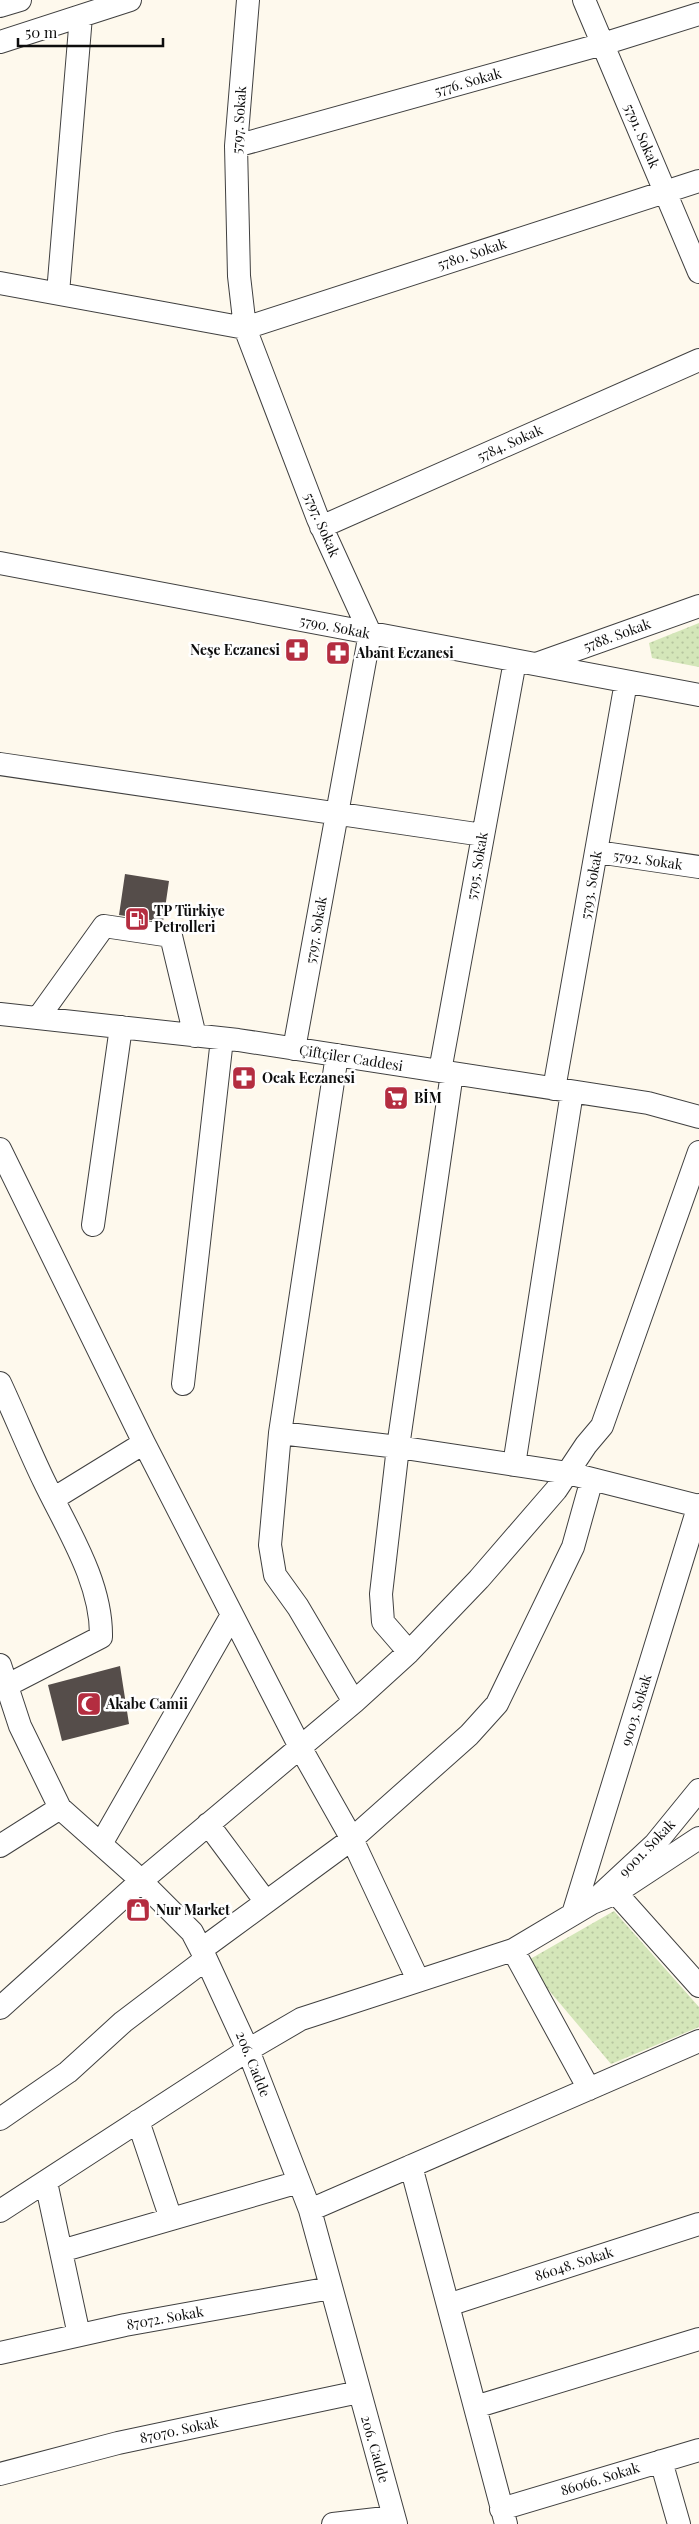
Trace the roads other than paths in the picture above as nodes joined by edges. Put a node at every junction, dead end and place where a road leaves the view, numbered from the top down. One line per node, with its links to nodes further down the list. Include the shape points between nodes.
1 (20, 0): 5 (street)
2 (130, 0): 7 (street)
3 (248, 0): 10 (street, 5797. Sokak)
4 (584, 0): 9 (street, 5791. Sokak)
5 (0, 6)
6 (699, 14): 9 (street, 5776. Sokak)
7 (81, 16): 8 (street); 15 (street)
8 (0, 42)
9 (603, 44): 10 (street, 5776. Sokak); 12 (street, 5791. Sokak)
10 (236, 146): 16 (street, 5797. Sokak, via 239,276)
11 (699, 181): 12 (street, 5780. Sokak)
12 (665, 191): 13 (street, 5791. Sokak); 16 (street, 5780. Sokak)
13 (699, 272)
14 (0, 283): 15 (street)
15 (58, 293): 16 (street)
16 (245, 328): 18 (street, 5797. Sokak)
17 (699, 360): 18 (street, 5784. Sokak)
18 (321, 527): 21 (street, 5797. Sokak)
19 (0, 563): 21 (street, 5790. Sokak)
20 (699, 606): 22 (street, 5788. Sokak)
21 (370, 633): 22 (street, 5790. Sokak); 26 (street, 5797. Sokak)
22 (525, 663): 23 (street, 5790. Sokak); 27 (street, 5795. Sokak)
23 (626, 682): 24 (street, 5790. Sokak); 28 (street, 5793. Sokak)
24 (699, 695)
25 (0, 764): 26 (street)
26 (338, 814): 27 (street); 35 (street, 5797. Sokak)
27 (483, 835): 37 (street, 5795. Sokak)
28 (597, 852): 29 (street, 5792. Sokak); 38 (street, 5793. Sokak)
29 (699, 867)
30 (0, 1014): 31 (street, Çiftçiler Caddesi)
31 (38, 1018): 32 (street, Çiftçiler Caddesi); 33 (street, via 104,926 171,936)
32 (121, 1027): 33 (street, Çiftçiler Caddesi); 42 (street)
33 (195, 1036): 34 (street, Çiftçiler Caddesi)
34 (222, 1039): 35 (street, Çiftçiler Caddesi); 44 (street)
35 (294, 1049): 36 (street, Çiftçiler Caddesi)
36 (337, 1055): 37 (street, Çiftçiler Caddesi); 45 (street)
37 (446, 1072): 38 (street, Çiftçiler Caddesi); 47 (street, 5795. Sokak)
38 (563, 1090): 39 (street, Çiftçiler Caddesi, via 648,1103); 48 (street, 5793. Sokak)
39 (699, 1117)
40 (0, 1149): 46 (street)
41 (699, 1152): 49 (street, via 602,1426)
42 (93, 1225)
43 (0, 1383): 51 (street)
44 (183, 1384)
45 (280, 1433): 47 (street); 56 (street, via 270,1545 275,1575 298,1607)
46 (144, 1443): 51 (street); 53 (street)
47 (398, 1447): 48 (street); 54 (street, 5795. Sokak, via 381,1594 383,1622)
48 (514, 1464): 49 (street)
49 (568, 1473): 50 (street); 54 (street, via 480,1579)
50 (592, 1479): 52 (street); 62 (street, via 573,1547 497,1704 469,1735)
51 (53, 1499): 55 (street, via 84,1559 101,1621 100,1637)
52 (699, 1506): 68 (street, 9003. Sokak)
53 (232, 1614): 57 (street); 63 (street)
54 (409, 1652): 56 (street)
55 (3, 1680): 59 (street, 206. Cadde, via 20,1726)
56 (354, 1702): 57 (street)
57 (300, 1747): 60 (street); 62 (street)
58 (699, 1790): 68 (street, 9001. Sokak, via 655,1844)
59 (60, 1808): 63 (street, 206. Cadde); 64 (street)
60 (208, 1824): 65 (street); 67 (street)
61 (699, 1838): 66 (street)
62 (352, 1839): 67 (street); 71 (street)
63 (101, 1844): 65 (street, 206. Cadde)
64 (0, 1846)
65 (141, 1881): 70 (street, 206. Cadde, via 192,1932); 73 (street)
66 (616, 1893): 68 (street); 72 (street)
67 (266, 1902): 70 (street)
68 (582, 1909): 69 (street)
69 (513, 1950): 71 (street); 76 (street)
70 (204, 1954): 75 (street, 206. Cadde); 77 (street, via 68,2072)
71 (418, 1980): 75 (street, via 302,2019)
72 (698, 1982)
73 (0, 2008)
74 (699, 2041): 76 (street)
75 (248, 2050): 78 (street); 81 (street, 206. Cadde)
76 (589, 2089): 79 (street)
77 (0, 2119)
78 (138, 2121): 80 (street); 84 (street)
79 (412, 2166): 82 (street); 88 (street)
80 (46, 2182): 83 (street); 86 (street)
81 (299, 2182): 82 (street, 206. Cadde); 84 (street)
82 (310, 2210): 87 (street, 206. Cadde)
83 (0, 2212)
84 (170, 2219): 86 (street)
85 (699, 2224): 88 (street, 86048. Sokak)
86 (61, 2251): 89 (street)
87 (331, 2288): 89 (street, 87072. Sokak); 92 (street, 206. Cadde)
88 (448, 2305): 93 (street)
89 (79, 2335): 91 (street, 87072. Sokak)
90 (699, 2339): 93 (street)
91 (0, 2353)
92 (359, 2392): 96 (street, 87070. Sokak, via 118,2443); 98 (street, 206. Cadde)
93 (476, 2407): 97 (street)
94 (699, 2450): 95 (street, 86066. Sokak)
95 (661, 2461): 97 (street, 86066. Sokak); 100 (street)
96 (0, 2474)
97 (504, 2516)
98 (395, 2521): 99 (street)
99 (333, 2524)
100 (679, 2524)

